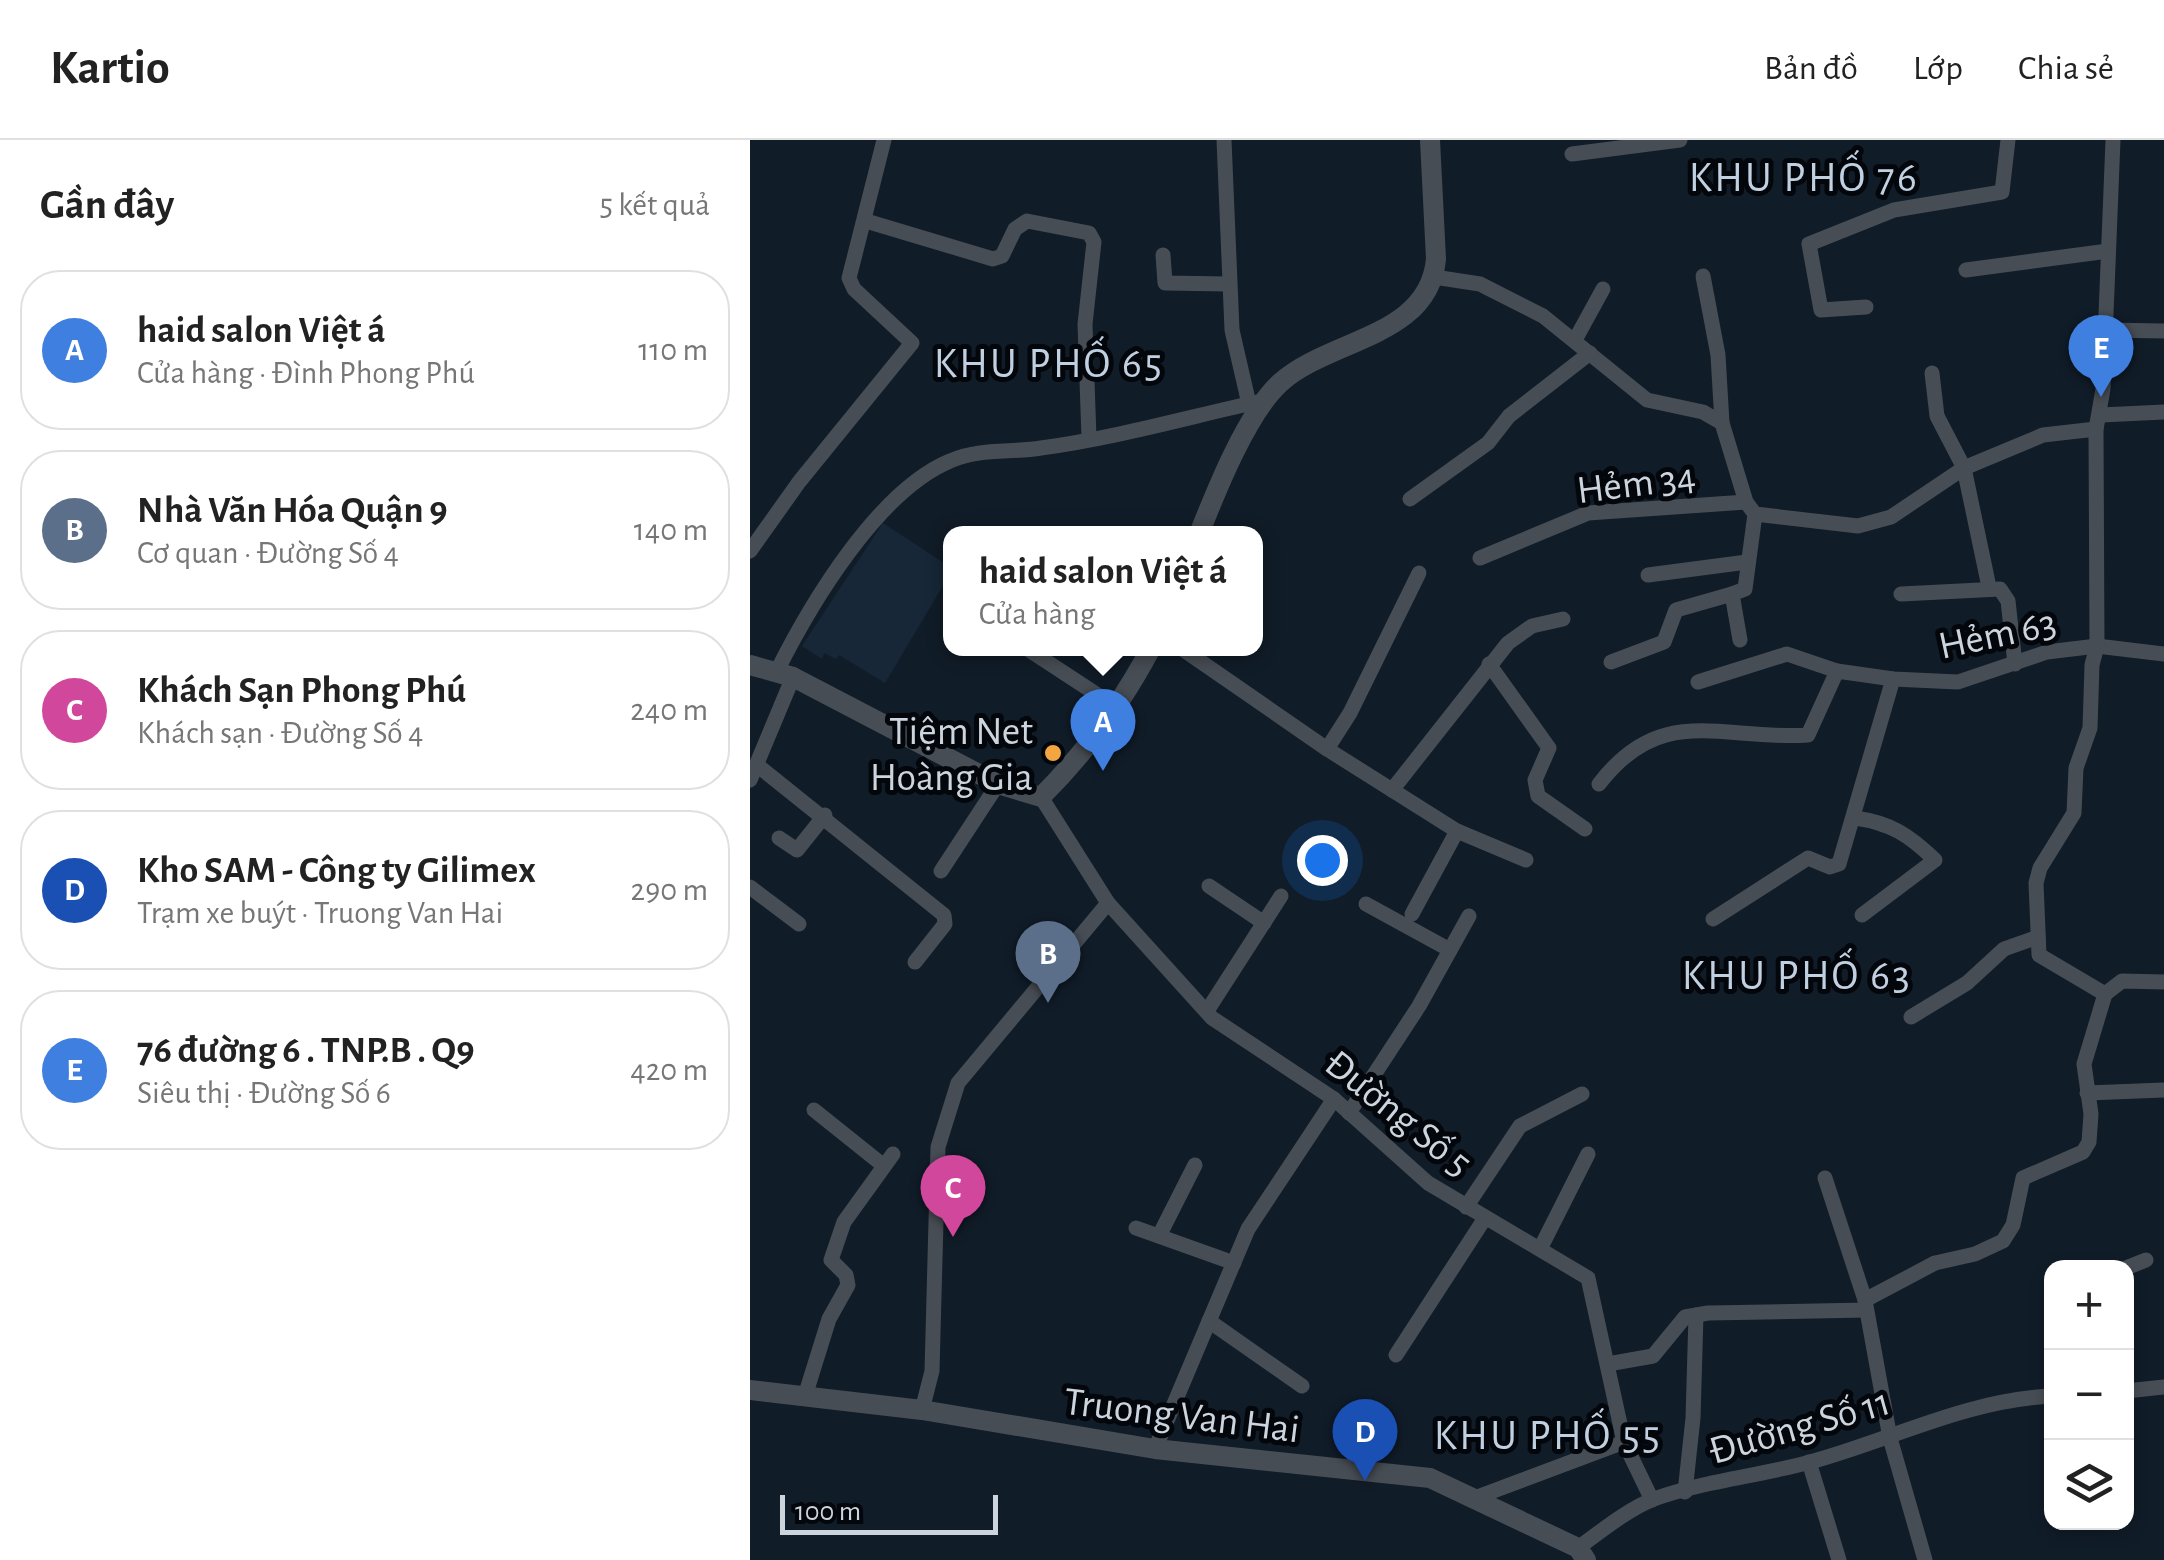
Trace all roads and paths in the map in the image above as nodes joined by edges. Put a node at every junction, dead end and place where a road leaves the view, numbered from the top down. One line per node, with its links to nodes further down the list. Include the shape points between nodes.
1 (884, 140): 8 (street)
2 (1224, 140): 14 (street)
3 (1430, 140): 13 (street)
4 (1680, 140): 7 (street)
5 (2008, 140): 16 (street, via 2005,187 1998,195 1894,210 1809,244 1821,310)
6 (2113, 140): 9 (street)
7 (1572, 154)
8 (866, 221): 26 (street, via 993,259 1027,220 1089,232); 31 (street, via 850,284 912,343)
9 (2108, 251): 11 (street); 17 (street)
10 (1162, 256): 14 (street, via 1165,282)
11 (1966, 270)
12 (1703, 276): 25 (street)
13 (1434, 277): 19 (street, via 1480,284); 22 (street, via 1411,312 1296,372)
14 (1228, 284): 22 (street, via 1232,330)
15 (1603, 289): 19 (street)
16 (1866, 307)
17 (2105, 330): 18 (street); 24 (street)
18 (2164, 332)
19 (1574, 340): 20 (street)
20 (1590, 353): 25 (street, via 1647,400 1703,412); 28 (street, via 1509,416 1488,443)
21 (1932, 373): 27 (street, via 1938,416)
22 (1258, 402): 26 (street); 30 (street)
23 (2164, 412): 24 (street, Hẻm 34)
24 (2099, 422): 27 (street, Hẻm 34, via 2044,435); 41 (street)
25 (1722, 424): 29 (street)
26 (1089, 438): 51 (street, via 974,452 912,483 876,516)
27 (1964, 468): 29 (street, Hẻm 34, via 1892,517 1858,526); 36 (street)
28 (1410, 498)
29 (1751, 508): 32 (street, Hẻm 34, via 1588,514); 33 (street)
30 (1203, 526)
31 (750, 551)
32 (1480, 558)
33 (1747, 562): 35 (street); 37 (street, via 1745,589)
34 (1419, 573): 55 (street)
35 (1648, 575)
36 (1990, 586): 38 (street); 49 (street, via 2008,601)
37 (1732, 594): 40 (street); 46 (street, via 1683,606 1672,614 1664,642)
38 (1901, 594)
39 (1563, 619): 48 (street, via 1523,631)
40 (1740, 640)
41 (2097, 646): 42 (street, Hẻm 63); 49 (street, Hẻm 63); 79 (street, via 2074,813 2036,883)
42 (2164, 654)
43 (1038, 656): 54 (street)
44 (1146, 656): 54 (street)
45 (1193, 656): 55 (street)
46 (1611, 662)
47 (750, 664): 51 (street)
48 (1489, 664): 59 (street); 63 (street, via 1548,748 1535,780 1538,796)
49 (2015, 664): 52 (street, Hẻm 63, via 1958,682)
50 (1837, 670): 52 (street, Hẻm 63); 53 (street, Hẻm 63, via 1787,654); 58 (street, via 1808,736 1677,730 1614,766)
51 (785, 674): 56 (street); 57 (street)
52 (1893, 679): 62 (street)
53 (1698, 682)
54 (1116, 707): 60 (street)
55 (1327, 749): 59 (street)
56 (753, 772): 61 (street)
57 (998, 784): 60 (street); 67 (street)
58 (1599, 784)
59 (1392, 790): 64 (street)
60 (1041, 797): 71 (street, Đường Số 5)
61 (825, 815): 65 (street, via 798,850); 81 (street, via 944,915 945,924)
62 (1856, 818): 74 (street, via 1908,834 1935,860); 76 (street, via 1837,866 1808,858)
63 (1585, 829)
64 (1456, 831): 66 (street); 73 (street)
65 (779, 838)
66 (1526, 860)
67 (941, 871)
68 (1209, 886): 77 (street)
69 (750, 888): 78 (street)
70 (1281, 896): 77 (street)
71 (1108, 903): 84 (street, Đường Số 5); 114 (street, via 958,1083 938,1147 932,1371)
72 (1366, 904): 80 (street)
73 (1412, 914)
74 (1862, 914)
75 (1469, 916): 80 (street)
76 (1714, 919)
77 (1264, 923): 84 (street)
78 (799, 924)
79 (2038, 937): 83 (street, via 2038,955); 85 (street, via 2004,948 1966,984)
80 (1450, 950): 91 (street)
81 (915, 962)
82 (2164, 982): 83 (street, via 2122,981)
83 (2105, 994): 87 (street, via 2084,1064)
84 (1207, 1011): 89 (street, Đường Số 5)
85 (1911, 1017)
86 (2164, 1090): 87 (street)
87 (2087, 1093): 103 (street, via 2089,1142 2083,1152 2023,1178 2003,1241 1935,1263)
88 (1582, 1094): 95 (street, via 1520,1126)
89 (1334, 1099): 91 (street, Đường Số 5); 101 (street, via 1248,1229)
90 (814, 1110): 112 (street, via 889,1160 844,1222 831,1258 848,1285)
91 (1349, 1113): 95 (street, Đường Số 5, via 1419,1176)
92 (1588, 1154): 99 (street)
93 (1195, 1165): 98 (street)
94 (1825, 1178): 103 (street)
95 (1466, 1207): 96 (street, Đường Số 5)
96 (1485, 1218): 99 (street, Đường Số 5); 106 (street)
97 (1136, 1228): 98 (street)
98 (1159, 1236): 101 (street)
99 (1541, 1247): 107 (street, Đường Số 5, via 1588,1278)
100 (2146, 1260): 102 (street)
101 (1234, 1263): 105 (street)
102 (2134, 1265)
103 (1866, 1305): 104 (street); 115 (street)
104 (1696, 1315): 107 (street, via 1685,1317 1653,1356); 119 (street)
105 (1209, 1321): 108 (street); 117 (street)
106 (1396, 1355)
107 (1608, 1364): 116 (street, Đường Số 5)
108 (1302, 1386)
109 (2164, 1387): 111 (street)
110 (750, 1390): 112 (street, Truong Van Hai)
111 (2134, 1390)
112 (805, 1396): 114 (street, Truong Van Hai)
113 (2044, 1396): 115 (street, Đường Số 11, via 2013,1398)
114 (922, 1410): 117 (street, Truong Van Hai)
115 (1890, 1438): 118 (street, Đường Số 11); 124 (street)
116 (1624, 1442): 120 (street); 121 (street, Đường Số 5)
117 (1154, 1450): 120 (street, Truong Van Hai, via 1430,1478)
118 (1809, 1462): 119 (street, Đường Số 11); 123 (street)
119 (1685, 1492): 121 (street, Đường Số 11)
120 (1472, 1499): 122 (street, Truong Van Hai)
121 (1652, 1500): 122 (street, Đường Số 11)
122 (1582, 1554)
123 (1839, 1560)
124 (1925, 1560)

